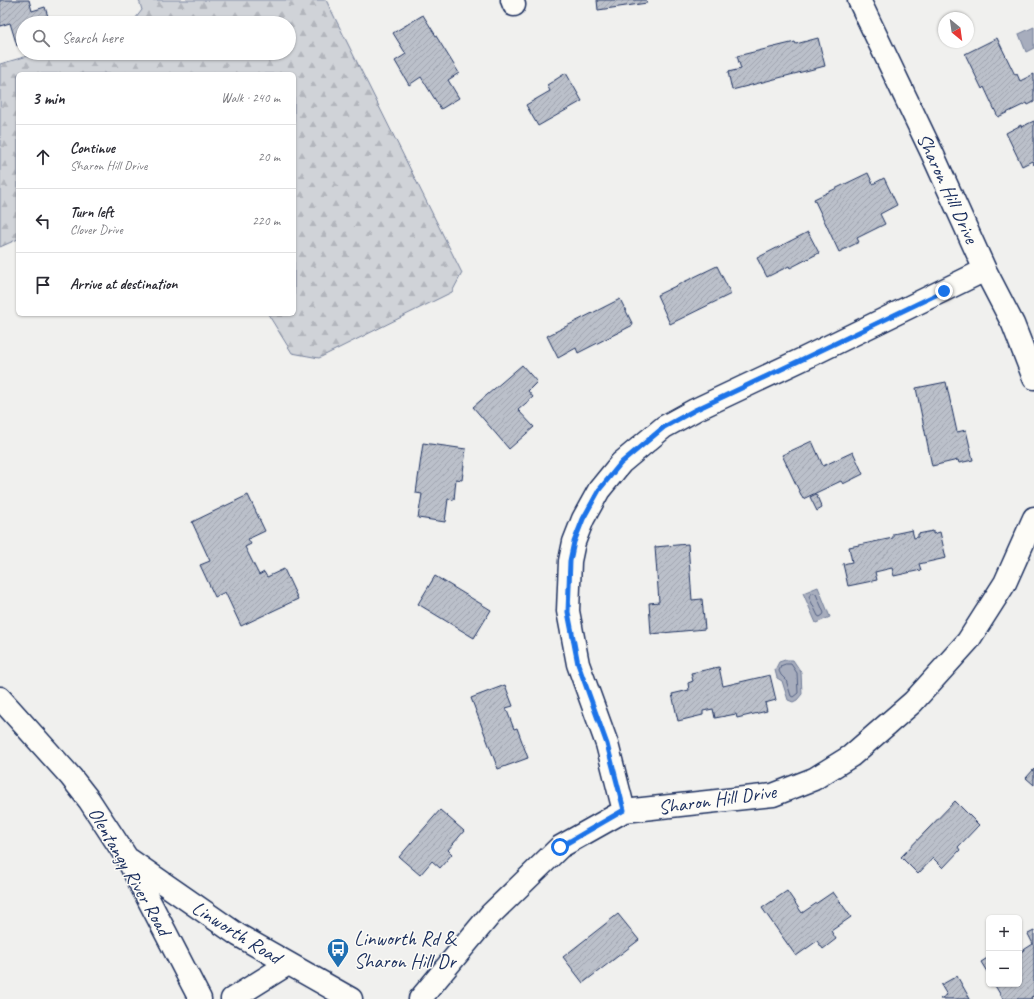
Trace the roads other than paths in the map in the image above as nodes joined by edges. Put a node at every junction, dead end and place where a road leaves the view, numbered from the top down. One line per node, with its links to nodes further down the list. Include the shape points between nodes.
1 (860, 0): 2 (street, Sharon Hill Drive)
2 (985, 270): 3 (street, Sharon Hill Drive, via 1013,324); 6 (street, via 664,427 621,463 599,490 574,542 570,561 568,612 578,664 607,744)
3 (1034, 378)
4 (1034, 518): 6 (street, Sharon Hill Drive, via 1006,583 968,641 913,702 851,756 814,779 773,794)
5 (0, 698): 7 (street, Olentangy River Road, via 71,777)
6 (624, 810): 12 (street, Sharon Hill Drive, via 560,847 490,915)
7 (127, 858): 8 (street, Linworth Road, via 238,935); 9 (street, Olentangy River Road)
8 (288, 964): 10 (street); 11 (street, Linworth Road)
9 (200, 999)
10 (232, 999)
11 (351, 999)
12 (420, 999)

